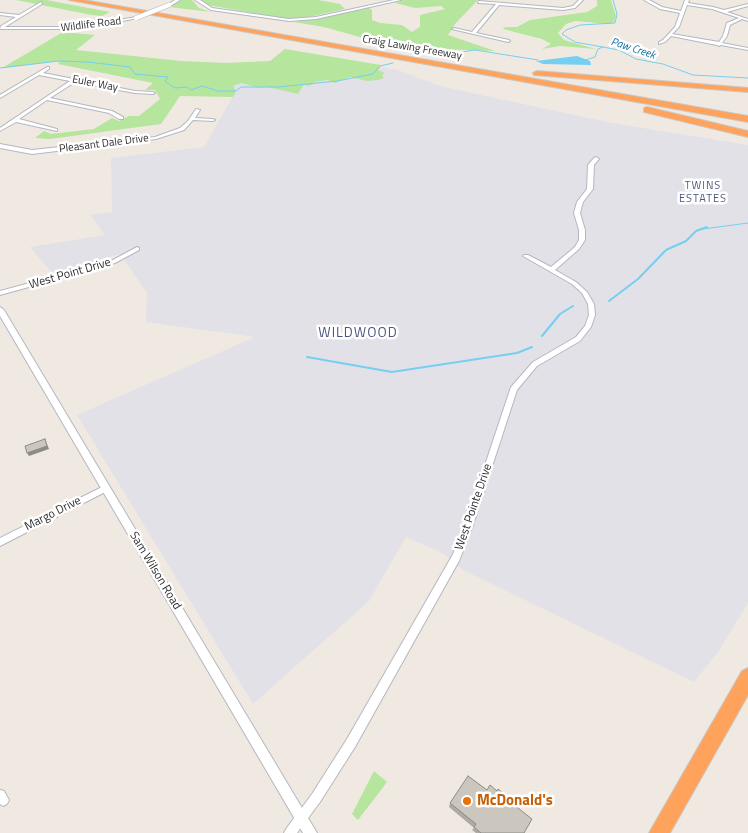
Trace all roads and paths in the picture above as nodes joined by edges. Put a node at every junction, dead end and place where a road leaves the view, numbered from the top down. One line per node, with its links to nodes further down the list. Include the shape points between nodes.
1 (72, 0): 19 (highway, Craig Lawing Freeway)
2 (106, 0): 28 (highway, Craig Lawing Freeway)
3 (178, 0): 20 (street, Wildlife Road, bridge, via 136,18 80,28)
4 (197, 0): 5 (street, via 211,9 289,20 316,18)
5 (399, 0)
6 (581, 0): 11 (street, via 574,7 563,9)
7 (646, 0): 13 (street, via 660,8)
8 (479, 2): 11 (street)
9 (686, 2): 13 (street); 14 (street)
10 (41, 3): 16 (street)
11 (498, 4): 22 (street)
12 (748, 5): 14 (street)
13 (682, 12): 23 (street, via 677,27)
14 (725, 12): 17 (street)
15 (0, 14): 16 (street)
16 (19, 16): 20 (street)
17 (742, 18): 18 (street); 26 (street, via 728,24)
18 (748, 20)
19 (219, 26): 34 (highway); 41 (highway, Craig Lawing Freeway)
20 (0, 28)
21 (454, 29): 22 (street)
22 (473, 33): 24 (street)
23 (670, 35): 25 (street); 26 (street)
24 (508, 41)
25 (660, 43)
26 (718, 45): 27 (street)
27 (748, 49)
28 (477, 64): 32 (highway, via 583,78); 38 (highway, Craig Lawing Freeway)
29 (46, 68): 30 (street)
30 (38, 73): 31 (street, Euler Way); 35 (street)
31 (74, 80): 33 (street, Euler Way); 36 (street)
32 (748, 90)
33 (152, 93)
34 (571, 94): 44 (highway); 47 (highway)
35 (0, 97)
36 (47, 99): 39 (street, via 110,112); 42 (street)
37 (198, 110): 40 (street, Pleasant Dale Drive)
38 (748, 111)
39 (121, 118)
40 (193, 119): 43 (street); 48 (street, Pleasant Dale Drive, via 168,135)
41 (748, 119)
42 (15, 120): 45 (street); 46 (street)
43 (213, 120)
44 (748, 125)
45 (0, 130)
46 (55, 130)
47 (748, 134)
48 (100, 145): 49 (street, Pleasant Dale Drive, via 32,152); 50 (street)
49 (0, 146)
50 (99, 154)
51 (596, 159): 54 (street, via 591,165 590,189 576,213 582,240)
52 (137, 249): 55 (street, West Point Drive, via 113,262)
53 (526, 256): 54 (street, West Pointe Drive)
54 (551, 270): 60 (street, West Pointe Drive, via 584,292 592,315 588,326 578,339 534,364 514,388 456,558 351,743)
55 (0, 293)
56 (0, 310): 57 (street, Sam Wilson Road)
57 (106, 488): 58 (street, Margo Drive); 60 (street, Sam Wilson Road)
58 (0, 542)
59 (748, 678): 63 (highway)
60 (302, 820): 61 (street, West Pointe Drive); 62 (street, Sam Wilson Road)
61 (290, 833)
62 (310, 833)
63 (659, 833)

